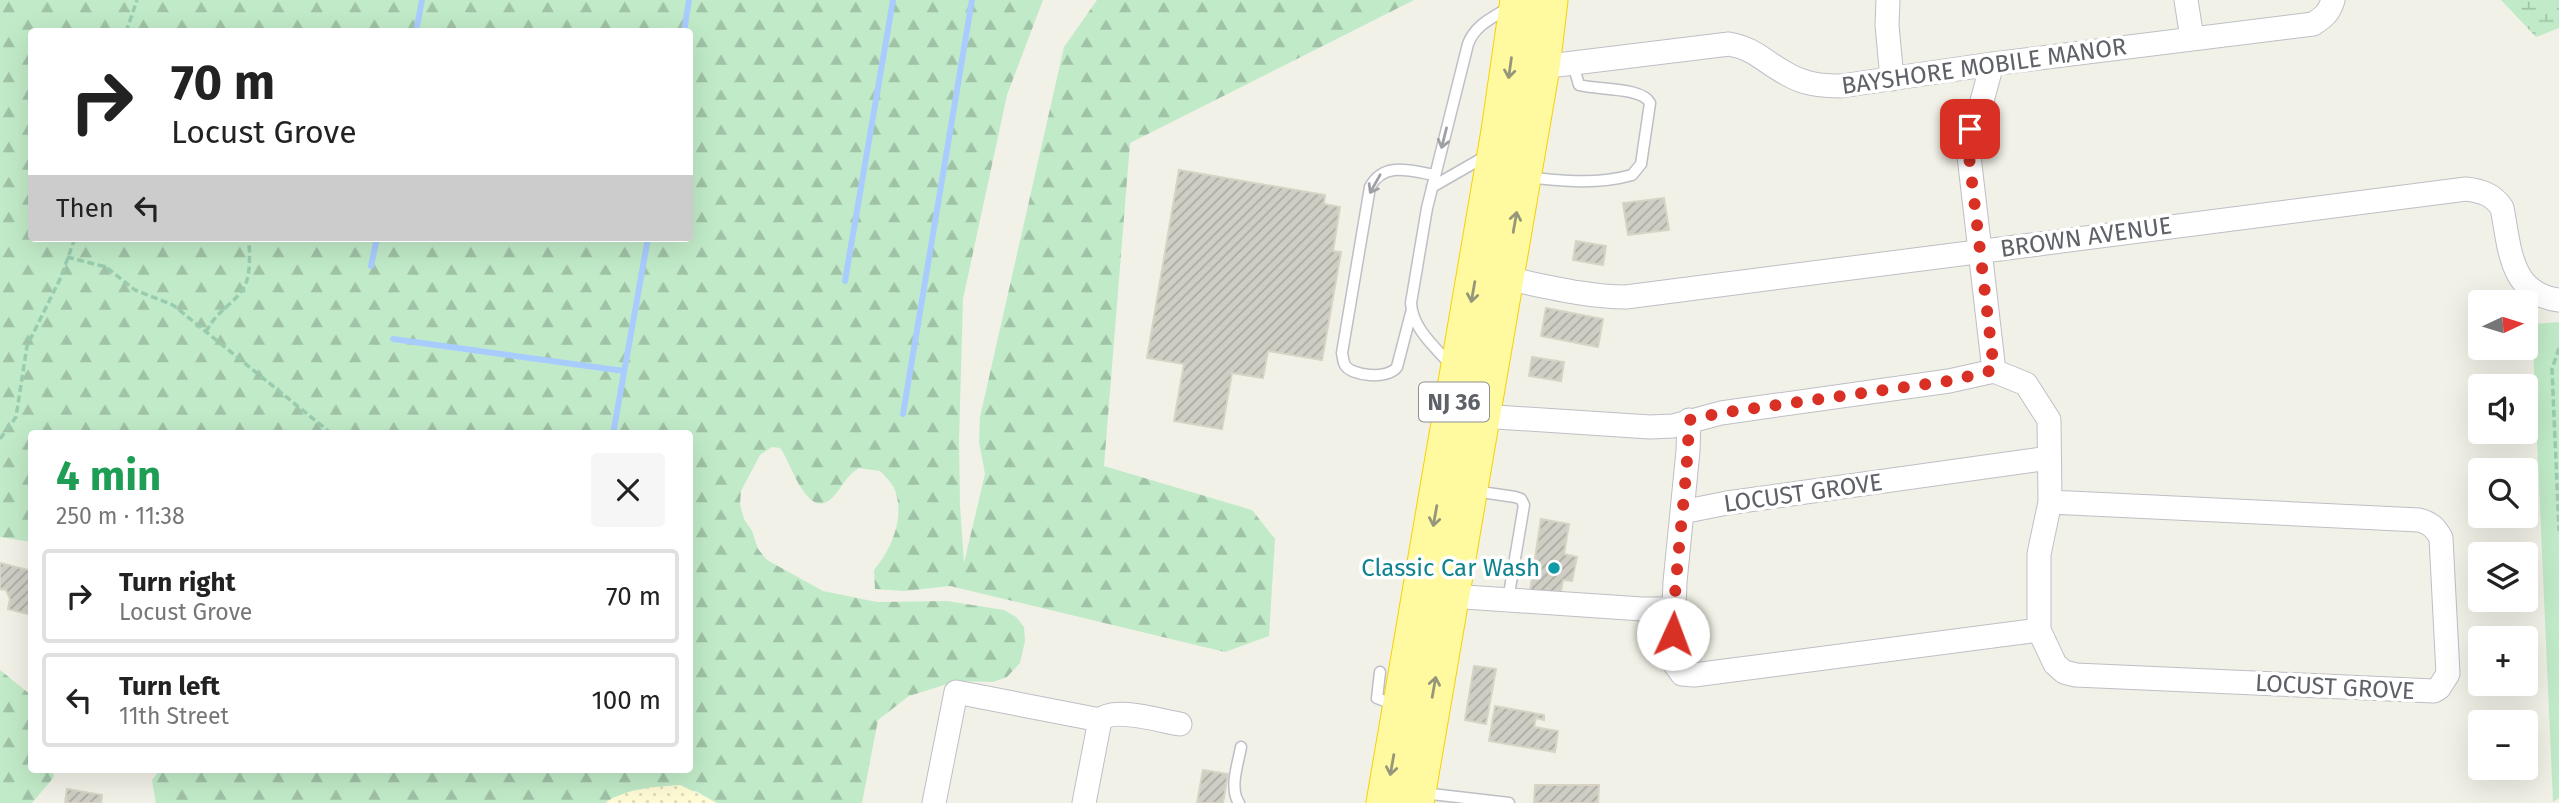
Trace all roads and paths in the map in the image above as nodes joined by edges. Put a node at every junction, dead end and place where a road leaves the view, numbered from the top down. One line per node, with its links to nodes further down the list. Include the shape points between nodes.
1 (136, 0): 7 (path)
2 (1519, 0): 12 (highway, NJ 36, one-way to 12); 13 (lane, one-way to 13, via 1472,34)
3 (1549, 0): 10 (highway, NJ 36)
4 (1888, 0): 11 (street)
5 (2186, 0): 8 (street)
6 (2333, 0): 8 (street, BAYSHORE MOBILE MANOR, via 2324,17 2313,24)
7 (126, 28)
8 (2192, 38): 9 (street, BAYSHORE MOBILE MANOR)
9 (1992, 64): 11 (street, BAYSHORE MOBILE MANOR); 18 (street, via 1967,139)
10 (1557, 66): 11 (street, BAYSHORE MOBILE MANOR, via 1729,44 1745,47 1788,75 1821,86); 14 (highway, NJ 36); 14 (lane, via 1579,85 1647,97 1650,103 1641,164 1632,175 1600,181)
11 (1892, 79)
12 (1497, 149): 15 (lane); 26 (highway, NJ 36, one-way to 26)
13 (1435, 175): 15 (lane); 22 (lane, one-way to 22, via 1383,171 1370,187 1344,364 1351,371 1385,377 1393,372)
14 (1522, 177): 20 (highway, NJ 36, one-way to 14)
15 (1432, 187): 22 (lane)
16 (73, 242): 19 (path)
17 (249, 242): 23 (path, via 245,286 213,317)
18 (1979, 251): 20 (street, BROWN AVENUE, via 1626,297); 21 (street, BROWN AVENUE, via 2478,190 2502,208 2520,279 2544,297); 25 (street)
19 (67, 257): 23 (path, via 106,267 135,290 173,305); 30 (path, via 27,346 16,417)
20 (1505, 278): 27 (highway, NJ 36)
21 (2559, 300)
22 (1411, 313): 26 (lane)
23 (206, 332): 29 (path)
24 (2559, 348): 35 (path, via 2552,369)
25 (1994, 370): 28 (street, via 1949,381); 31 (street, LOCUST GROVE, via 2026,384 2042,408 2049,420)
26 (1459, 374): 41 (highway, NJ 36, one-way to 41)
27 (1481, 416): 28 (street, via 1650,427); 32 (highway, NJ 36)
28 (1689, 420): 34 (street)
29 (327, 430)
30 (0, 439)
31 (2049, 458): 33 (street, LOCUST GROVE); 34 (street, LOCUST GROVE)
32 (1468, 490): 36 (highway, NJ 36); 37 (lane, via 1515,497 1524,505)
33 (2050, 502): 39 (street, LOCUST GROVE, via 2039,554); 39 (street, LOCUST GROVE, via 2428,522 2441,538 2448,674 2434,691 2076,675 2055,664)
34 (1682, 512): 38 (street)
35 (2559, 531)
36 (1450, 596): 37 (street); 45 (highway, NJ 36, one-way to 36)
37 (1508, 600): 38 (street)
38 (1674, 609): 39 (street, via 1672,660 1682,674 1694,675)
39 (2039, 630)
40 (1380, 671): 41 (lane, via 1377,698)
41 (1401, 708): 45 (highway, NJ 36, one-way to 45)
42 (1100, 720): 43 (street, via 1108,713 1119,713); 46 (street, via 956,692); 47 (street)
43 (1180, 724)
44 (1241, 747): 48 (lane, via 1234,784)
45 (1405, 799): 49 (lane)
46 (934, 803)
47 (1084, 803)
48 (1239, 803)
49 (1509, 803)

